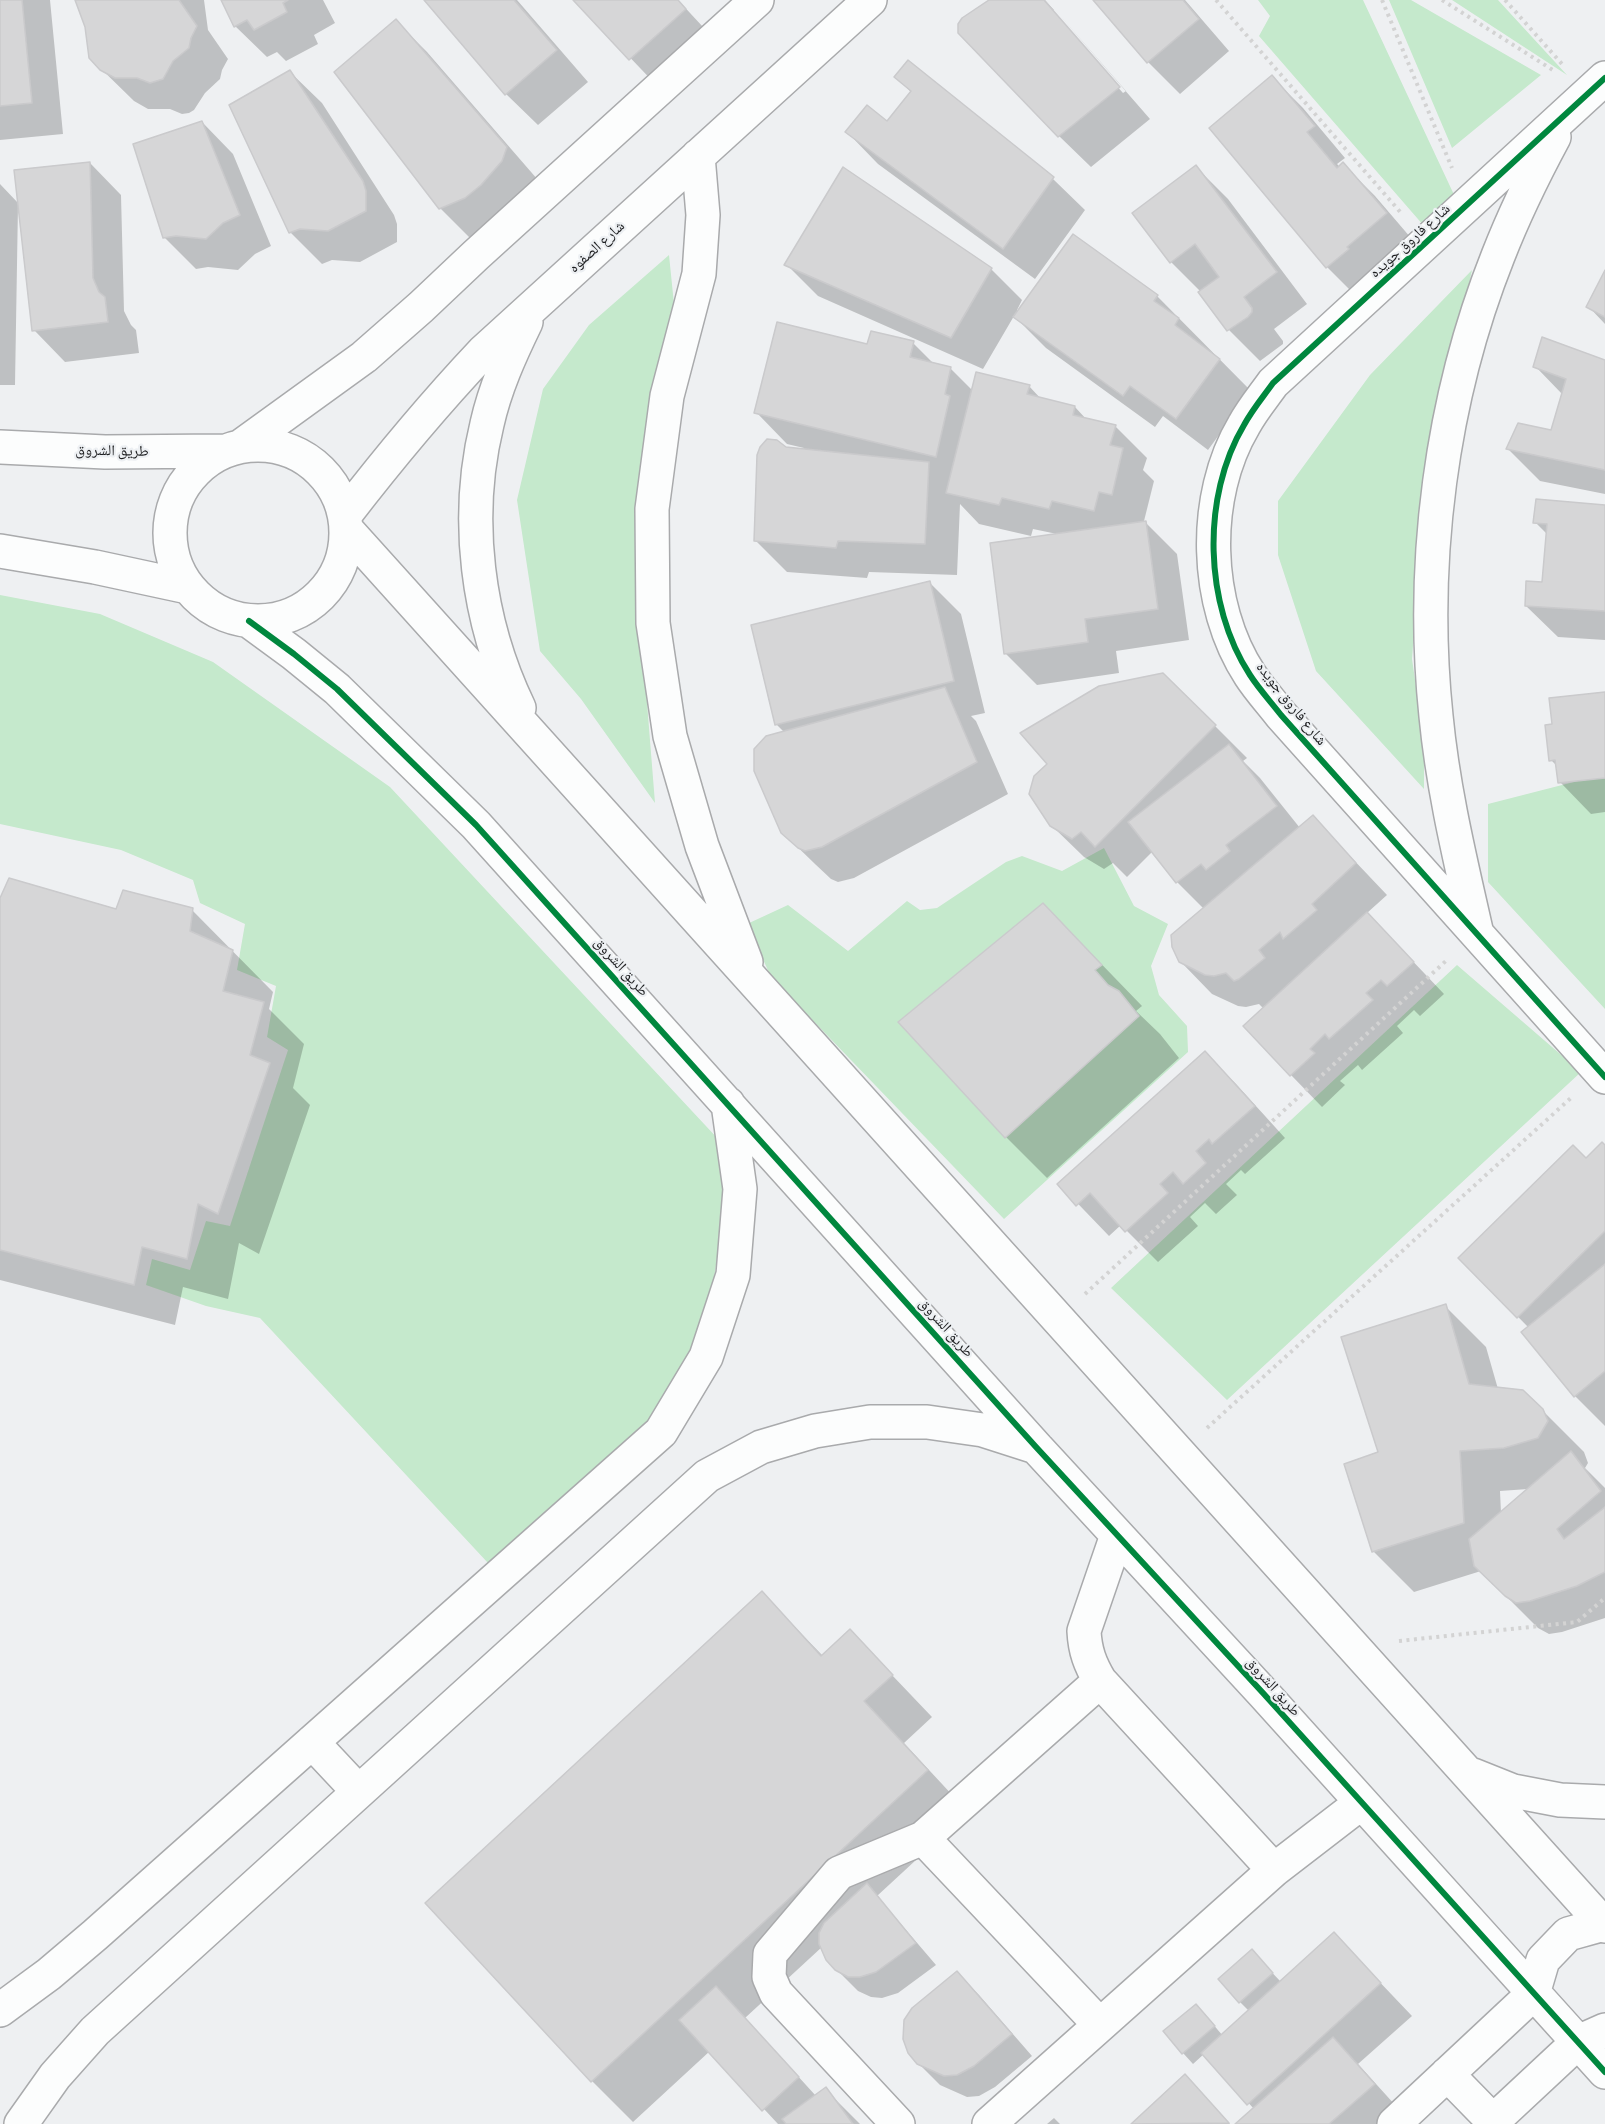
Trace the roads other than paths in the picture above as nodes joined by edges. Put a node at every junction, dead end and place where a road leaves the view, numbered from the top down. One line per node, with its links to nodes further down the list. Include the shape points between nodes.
1 (757, 0): 8 (street, via 364,357)
2 (870, 0): 5 (street, شارع الصفوه)
3 (1597, 86): 4 (street, شارع فاروق جويده)
4 (1564, 116): 14 (street, via 1497,257 1472,331 1440,483 1432,560 1431,638 1436,715 1446,792); 14 (street, شارع فاروق جويده, via 1273,383 1243,425 1223,473 1213,525 1215,577 1227,627 1249,674 1281,715)
5 (698, 156): 6 (street, شارع الصفوه); 15 (street, via 703,215 699,274 667,396 652,509 653,623 670,736 702,846)
6 (535, 303): 9 (street, شارع الصفوه, via 434,404 388,458); 13 (street, via 507,362 487,424 477,488 477,542 486,616 505,679)
7 (0, 447): 8 (street, طريق الشروق, via 105,452)
8 (233, 448): 9 (street, via 264,444 308,459 338,493); 11 (street, via 201,466 183,486 172,511 169,538 175,564)
9 (346, 522): 12 (street, via 344,555 334,578 318,597 298,612 274,620); 13 (street)
10 (0, 551): 11 (street)
11 (188, 587): 12 (street, via 205,604 226,616)
12 (249, 621): 17 (street, طريق الشروق, via 338,689 476,825)
13 (533, 737): 15 (street)
14 (1477, 933): 16 (street, شارع فاروق جويده)
15 (753, 981): 22 (street)
16 (1603, 1074)
17 (728, 1104): 18 (street, طريق الشروق); 21 (street, via 740,1189 733,1275 706,1357 661,1432)
18 (1036, 1447): 19 (street, طريق الشروق); 23 (street, via 983,1430 927,1422 870,1422 815,1431 761,1447 707,1476)
19 (1117, 1535): 20 (street, via 1084,1631 1084,1647); 25 (street, طريق الشروق)
20 (1100, 1681): 26 (street); 27 (street)
21 (312, 1742): 23 (street); 30 (street, via 95,1935)
22 (1469, 1774): 24 (street, via 1513,1791 1560,1800); 28 (street)
23 (358, 1791): 36 (street, via 96,2031 55,2076)
24 (1605, 1802)
25 (1361, 1803): 27 (street); 29 (street, طريق الشروق)
26 (923, 1838): 31 (street); 37 (street, via 839,1873 770,1954 769,1977 776,1993)
27 (1274, 1870): 31 (street)
28 (1604, 1925): 29 (street, via 1569,1934 1543,1960)
29 (1533, 1994): 32 (street, طريق الشروق); 34 (street)
30 (0, 2010)
31 (1100, 2025): 38 (street)
32 (1591, 2036): 33 (street, طريق الشروق); 35 (street)
33 (1605, 2072)
34 (1447, 2074): 35 (street); 39 (street)
35 (1504, 2119)
36 (21, 2124)
37 (898, 2124)
38 (989, 2124)
39 (1394, 2124)

